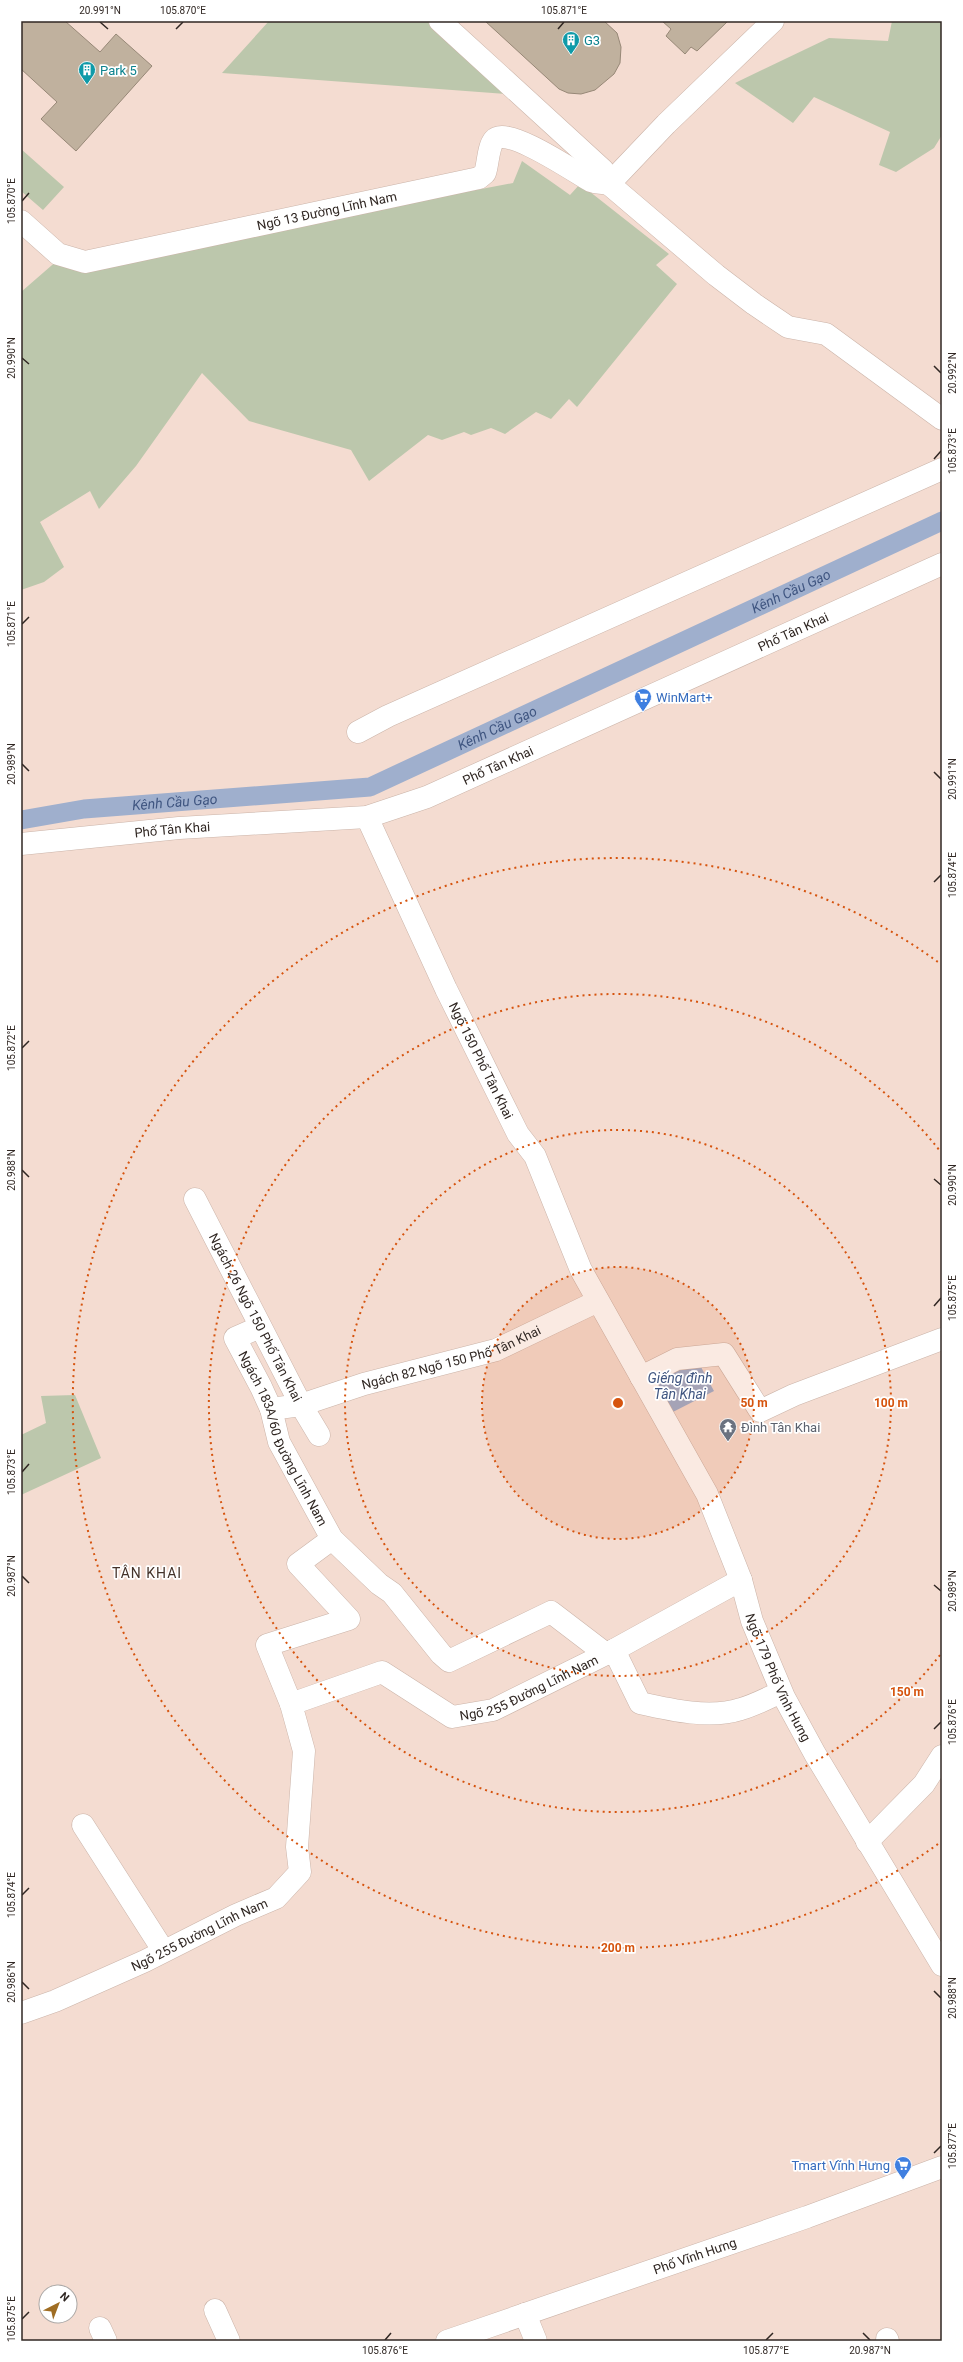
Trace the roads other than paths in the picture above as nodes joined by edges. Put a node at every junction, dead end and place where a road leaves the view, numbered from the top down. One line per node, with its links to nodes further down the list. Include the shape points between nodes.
1 (440, 21): 3 (street, via 603,170)
2 (773, 21): 3 (street, via 666,124)
3 (609, 184): 4 (street, Ngõ 13 Đường Lĩnh Nam, via 593,181 532,147 499,137 492,145 485,173 479,178 85,262 58,254); 5 (street, via 754,304 788,327 826,334)
4 (21, 221)
5 (942, 419)
6 (942, 469): 8 (street, via 388,716)
7 (942, 564): 9 (street, Phố Tân Khai, via 427,798)
8 (358, 732)
9 (367, 818): 10 (street, Phố Tân Khai, via 179,828); 12 (street, Ngõ 150 Phố Tân Khai, via 446,989 518,1134 535,1156 581,1270)
10 (21, 844)
11 (195, 1199): 13 (street, Ngách 26 Ngõ 150 Phố Tân Khai)
12 (598, 1301): 15 (street, Ngõ 179 Phố Vĩnh Hưng); 16 (street, Ngách 82 Ngõ 150 Phố Tân Khai, via 496,1350 364,1384)
13 (260, 1327): 16 (street, Ngách 26 Ngõ 150 Phố Tân Khai); 17 (street, Ngách 183A/60 Đường Lĩnh Nam, via 235,1338)
14 (942, 1339): 15 (street, via 794,1395 760,1411 724,1354 677,1359)
15 (641, 1377): 20 (street, Ngõ 179 Phố Vĩnh Hưng, via 707,1494)
16 (301, 1405): 17 (street, Ngách 82 Ngõ 150 Phố Tân Khai); 18 (street, Ngách 26 Ngõ 150 Phố Tân Khai)
17 (271, 1409): 19 (street, Ngách 183A/60 Đường Lĩnh Nam, via 279,1442)
18 (319, 1435)
19 (332, 1539): 21 (street, Ngách 183A/60 Đường Lĩnh Nam, via 379,1584 392,1593 448,1661 552,1612); 23 (street, Ngõ 255 Đường Lĩnh Nam, via 298,1564 349,1619 267,1645)
20 (740, 1580): 21 (street, Ngõ 255 Đường Lĩnh Nam); 22 (street, Ngõ 179 Phố Vĩnh Hưng, via 752,1621)
21 (610, 1652): 22 (street, via 640,1703 663,1708 718,1713 741,1709); 23 (street, Ngõ 255 Đường Lĩnh Nam, via 493,1710 452,1717 382,1672)
22 (781, 1692): 26 (street, Ngõ 179 Phố Vĩnh Hưng)
23 (291, 1704): 27 (street, Ngõ 255 Đường Lĩnh Nam, via 304,1751 297,1847 300,1872 276,1898)
24 (942, 1756): 26 (street, via 924,1784)
25 (84, 1825): 27 (street)
26 (867, 1842): 28 (street, Ngõ 179 Phố Vĩnh Hưng)
27 (163, 1950): 29 (street, Ngõ 255 Đường Lĩnh Nam, via 145,1961)
28 (942, 1965)
29 (21, 2013)
30 (942, 2167): 32 (street, Phố Vĩnh Hưng, via 807,2217)
31 (215, 2310): 33 (street)
32 (525, 2314): 34 (street, Phố Vĩnh Hưng); 35 (street)
33 (229, 2341)
34 (447, 2341)
35 (536, 2341)

